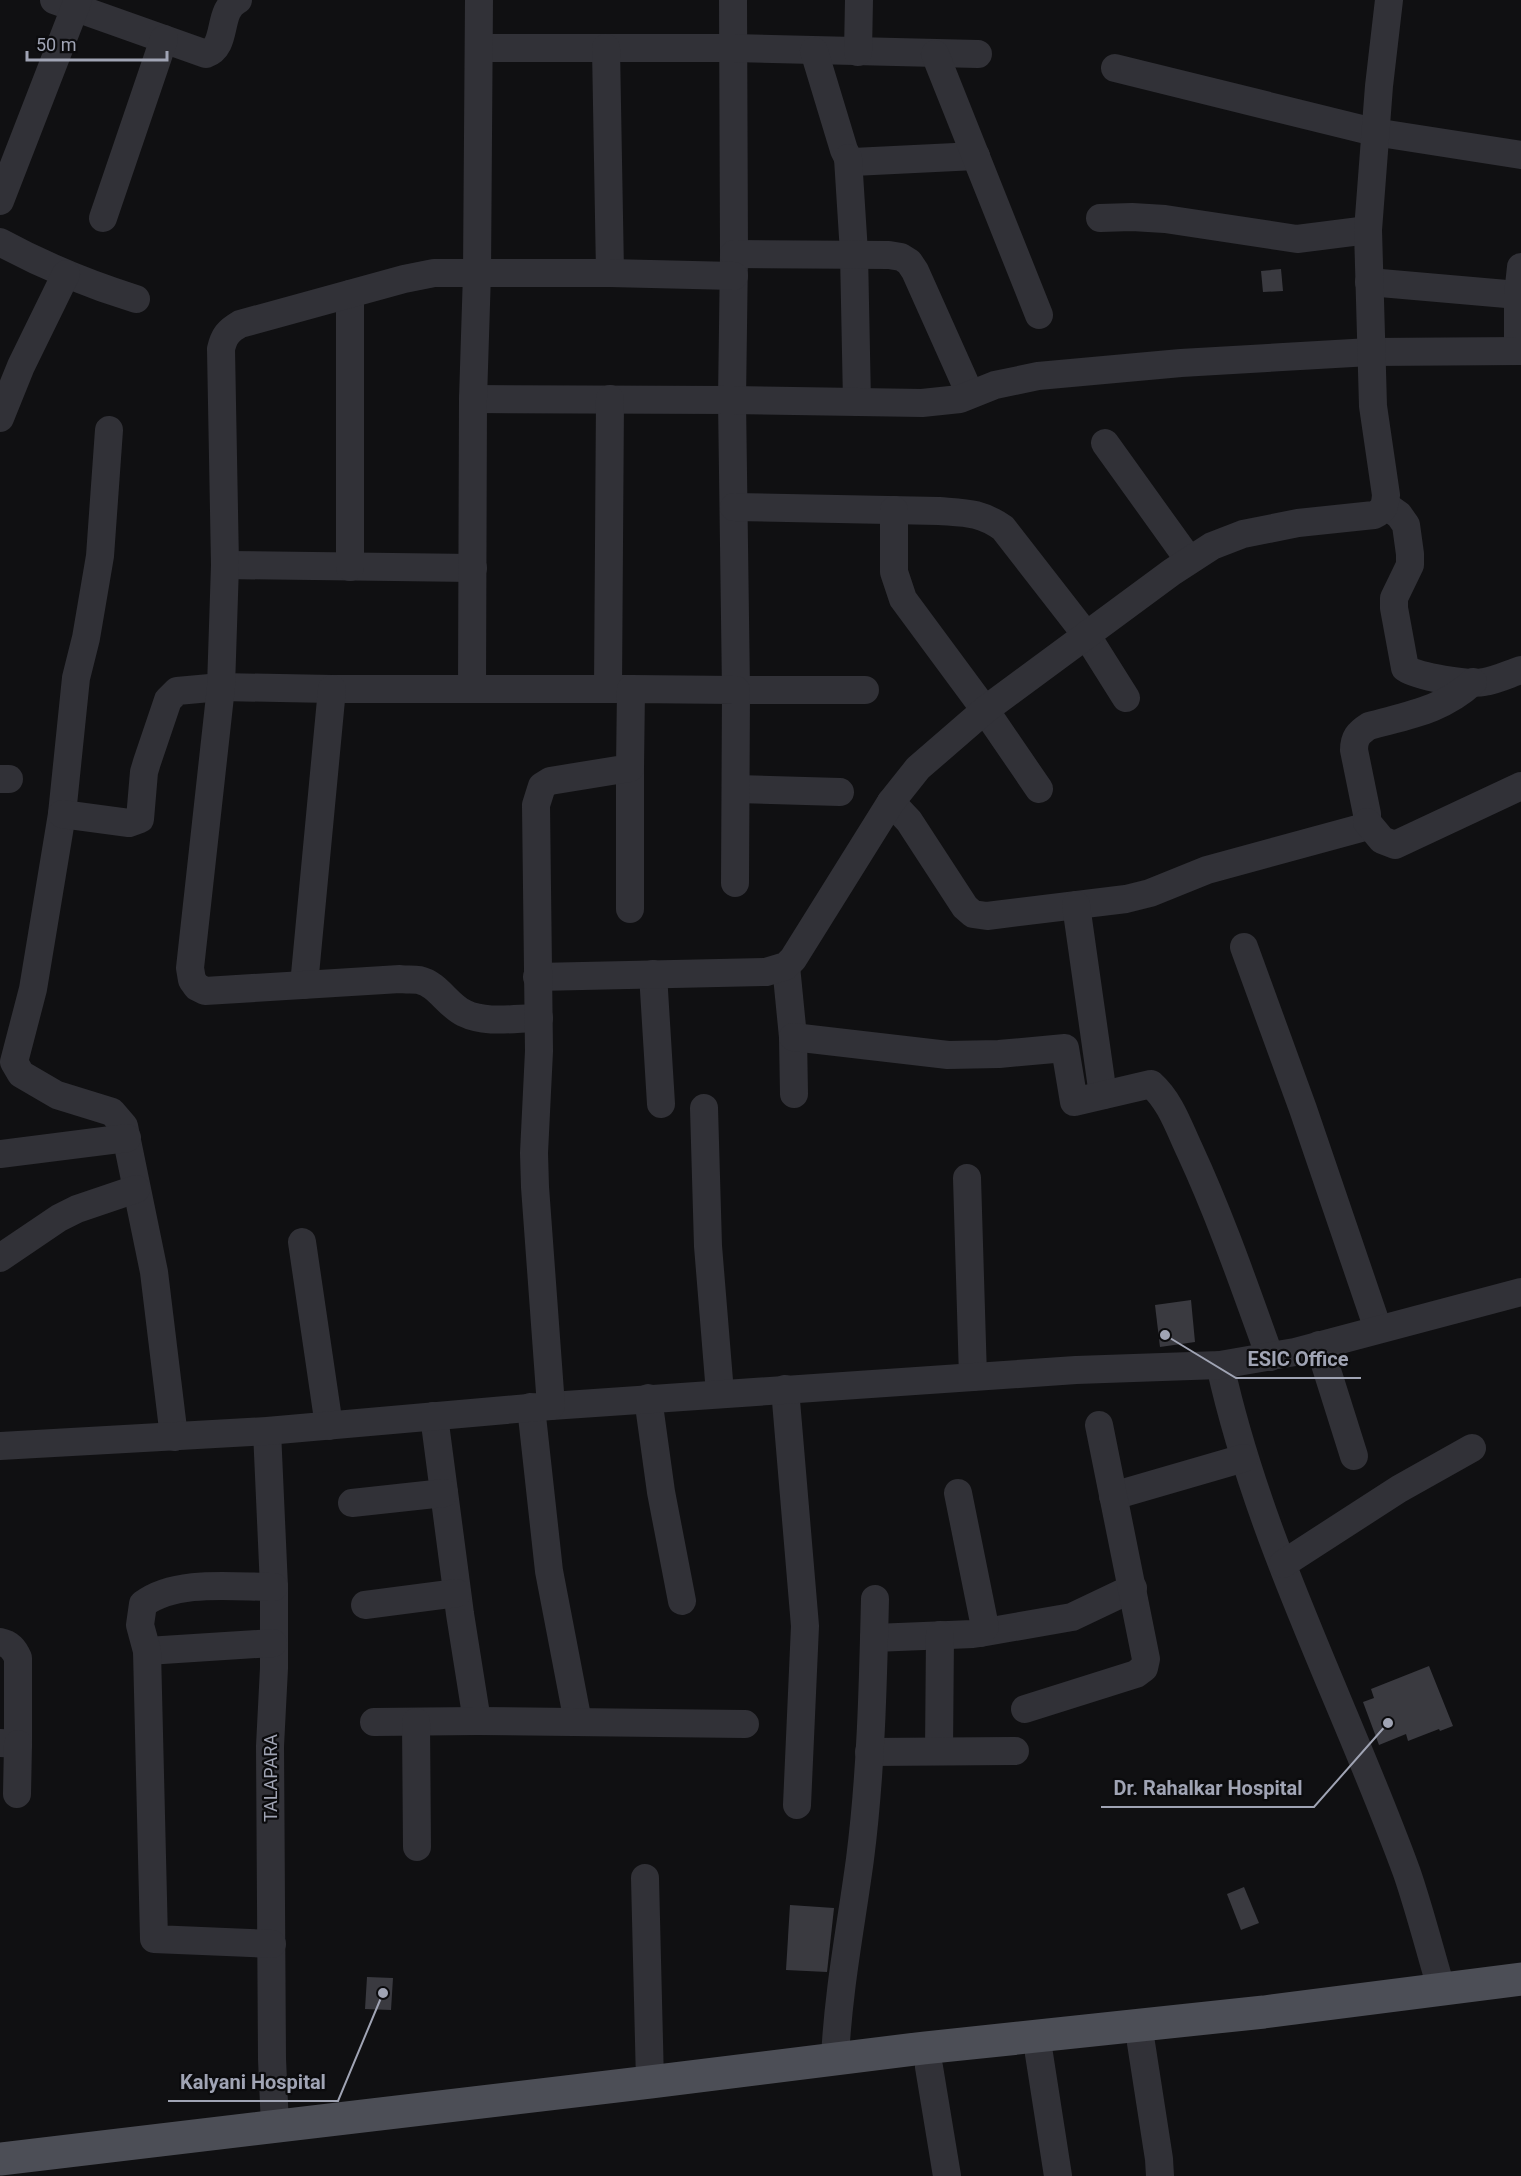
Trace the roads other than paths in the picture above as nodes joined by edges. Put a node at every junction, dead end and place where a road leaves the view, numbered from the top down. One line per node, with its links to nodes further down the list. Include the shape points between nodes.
1 (238, 0): 7 (street, via 228,7 213,51 197,52)
2 (479, 0): 8 (street)
3 (733, 0): 10 (street)
4 (860, 0): 12 (street)
5 (1389, 0): 16 (street)
6 (69, 2): 7 (street); 17 (street)
7 (164, 39): 22 (street)
8 (479, 48): 9 (street); 29 (street)
9 (606, 48): 10 (street); 30 (street)
10 (733, 48): 11 (street); 27 (street)
11 (814, 51): 12 (street); 20 (street)
12 (858, 52): 13 (street)
13 (935, 54): 14 (street); 19 (street)
14 (978, 54)
15 (1115, 68): 16 (street)
16 (1374, 132): 18 (street); 24 (street)
17 (10, 142): 21 (street)
18 (1521, 155)
19 (976, 156): 20 (street, via 862,163); 36 (street)
20 (848, 158): 26 (street)
21 (0, 201)
22 (103, 218)
23 (1100, 218): 24 (street, via 1165,219 1297,239)
24 (1368, 230): 32 (street)
25 (0, 242): 31 (street)
26 (854, 253): 27 (street); 39 (street, via 889,255 909,261); 43 (street)
27 (734, 265): 30 (street); 42 (street)
28 (1521, 267): 34 (street)
29 (477, 273): 30 (street); 33 (street, via 434,273); 40 (street)
30 (610, 273)
31 (66, 274): 35 (street); 44 (street)
32 (1369, 282): 34 (street); 38 (street)
33 (350, 294): 51 (street, via 240,324 224,338 221,349); 52 (street)
34 (1518, 295): 37 (street)
35 (136, 298)
36 (1039, 315)
37 (1519, 351): 38 (street)
38 (1370, 352): 39 (street, via 1038,376); 47 (street, via 1372,406)
39 (970, 394): 43 (street, via 933,403)
40 (473, 399): 41 (street); 53 (street)
41 (610, 399): 42 (street); 60 (street)
42 (732, 400): 43 (street); 48 (street)
43 (857, 402)
44 (0, 418)
45 (109, 430): 71 (street, via 100,556 76,678)
46 (1105, 443): 50 (street)
47 (1385, 505): 50 (street, via 1374,515 1243,534); 56 (street, via 1406,525 1410,566 1394,598 1405,668 1420,675)
48 (734, 507): 49 (street); 61 (street)
49 (894, 510): 54 (street, via 971,513 988,518 1003,528); 64 (street, via 894,572 903,599)
50 (1189, 560): 54 (street)
51 (225, 565): 52 (street); 57 (street)
52 (350, 567): 53 (street)
53 (473, 568): 59 (street)
54 (1087, 636): 63 (street); 64 (street)
55 (1521, 670): 56 (street)
56 (1473, 682): 72 (street, via 1437,707 1359,732 1354,750)
57 (221, 687): 58 (street); 71 (street, via 177,691 168,700 144,772 140,819 129,824); 80 (street, via 195,905 192,980 205,991)
58 (332, 689): 59 (street); 80 (street)
59 (472, 689): 60 (street)
60 (620, 689): 61 (street); 65 (street)
61 (736, 690): 62 (street); 67 (street)
62 (865, 690)
63 (1126, 698)
64 (985, 710): 68 (street); 70 (street, via 918,768)
65 (630, 768): 75 (street); 79 (street, via 550,781 538,794)
66 (1521, 786): 72 (street, via 1395,845 1382,840)
67 (737, 789): 69 (street); 73 (street)
68 (1039, 789)
69 (840, 792)
70 (891, 802): 74 (street, via 909,821 973,914 987,916); 77 (street)
71 (62, 814): 87 (street, via 33,989 14,1062 21,1074 57,1095 112,1112 124,1126)
72 (1367, 822): 74 (street, via 1361,828 1207,870 1150,893)
73 (735, 883)
74 (1076, 905): 84 (street)
75 (630, 909)
76 (1244, 947): 94 (street)
77 (786, 966): 78 (street, via 766,972); 82 (street)
78 (653, 974): 79 (street); 85 (street)
79 (537, 977): 81 (street)
80 (304, 985): 81 (street, via 420,980 434,987 453,1006 478,1018)
81 (539, 1018): 102 (street, via 535,1187)
82 (793, 1036): 83 (street); 84 (street, via 948,1055 1065,1048 1074,1102)
83 (794, 1094)
84 (1103, 1095): 96 (street, via 1151,1084 1166,1101 1206,1185)
85 (661, 1104)
86 (704, 1108): 100 (street, via 708,1246)
87 (127, 1138): 88 (street); 90 (street)
88 (0, 1154)
89 (967, 1178): 98 (street)
90 (136, 1189): 92 (street, via 59,1218); 107 (street, via 154,1272)
91 (302, 1242): 105 (street)
92 (0, 1258)
93 (1521, 1292): 94 (street)
94 (1378, 1329): 95 (street)
95 (1319, 1345): 96 (street); 110 (street)
96 (1270, 1357): 97 (street)
97 (1220, 1365): 98 (street); 111 (street)
98 (973, 1377): 99 (street)
99 (785, 1389): 100 (street); 140 (street, via 805,1626)
100 (720, 1394): 101 (street)
101 (648, 1398): 102 (street); 121 (street)
102 (541, 1406): 103 (street); 133 (street, via 549,1571)
103 (434, 1416): 105 (street); 112 (street)
104 (1099, 1425): 114 (street)
105 (328, 1426): 106 (street)
106 (267, 1431): 107 (street); 117 (street, TALAPARA)
107 (174, 1437): 108 (street)
108 (0, 1446)
109 (1472, 1448): 116 (street, via 1399,1489)
110 (1354, 1456)
111 (1244, 1458): 114 (street); 116 (street)
112 (444, 1493): 115 (street); 119 (street)
113 (958, 1493): 123 (street, via 984,1619 985,1627)
114 (1113, 1496): 118 (street)
115 (352, 1503)
116 (1283, 1564): 145 (street, via 1407,1874)
117 (274, 1587): 127 (street, TALAPARA); 128 (street, via 194,1587 153,1596 143,1604 140,1614)
118 (1133, 1588): 123 (street, via 1072,1617); 129 (street, via 1144,1644 1144,1668 1136,1674)
119 (457, 1593): 122 (street); 130 (street)
120 (875, 1599): 125 (street)
121 (682, 1601)
122 (365, 1605)
123 (980, 1633): 124 (street)
124 (940, 1635): 125 (street); 136 (street)
125 (874, 1638): 138 (street)
126 (0, 1642): 135 (street, via 14,1649 18,1658)
127 (273, 1643): 128 (street); 143 (street, TALAPARA)
128 (147, 1651): 143 (street, via 154,1939)
129 (1025, 1708)
130 (477, 1721): 132 (street); 133 (street)
131 (374, 1722): 132 (street)
132 (416, 1722): 141 (street)
133 (578, 1722): 134 (street)
134 (745, 1724)
135 (9, 1743): 139 (street)
136 (939, 1751): 137 (street); 138 (street)
137 (1015, 1751)
138 (869, 1752): 149 (street, via 860,1858 841,1977)
139 (18, 1794)
140 (797, 1805)
141 (417, 1847)
142 (645, 1878): 151 (street)
143 (272, 1944): 152 (street, TALAPARA)
144 (1521, 1979): 145 (main road)
145 (1442, 1991): 149 (main road)
146 (1521, 1996): 147 (main road)
147 (1141, 2043): 148 (main road); 157 (street)
148 (1039, 2054): 150 (main road); 156 (street)
149 (835, 2059): 151 (main road)
150 (929, 2067): 154 (main road); 155 (street)
151 (650, 2082): 152 (main road)
152 (275, 2126): 153 (main road)
153 (0, 2159)
154 (0, 2175)
155 (947, 2176)
156 (1058, 2176)
157 (1160, 2176)

